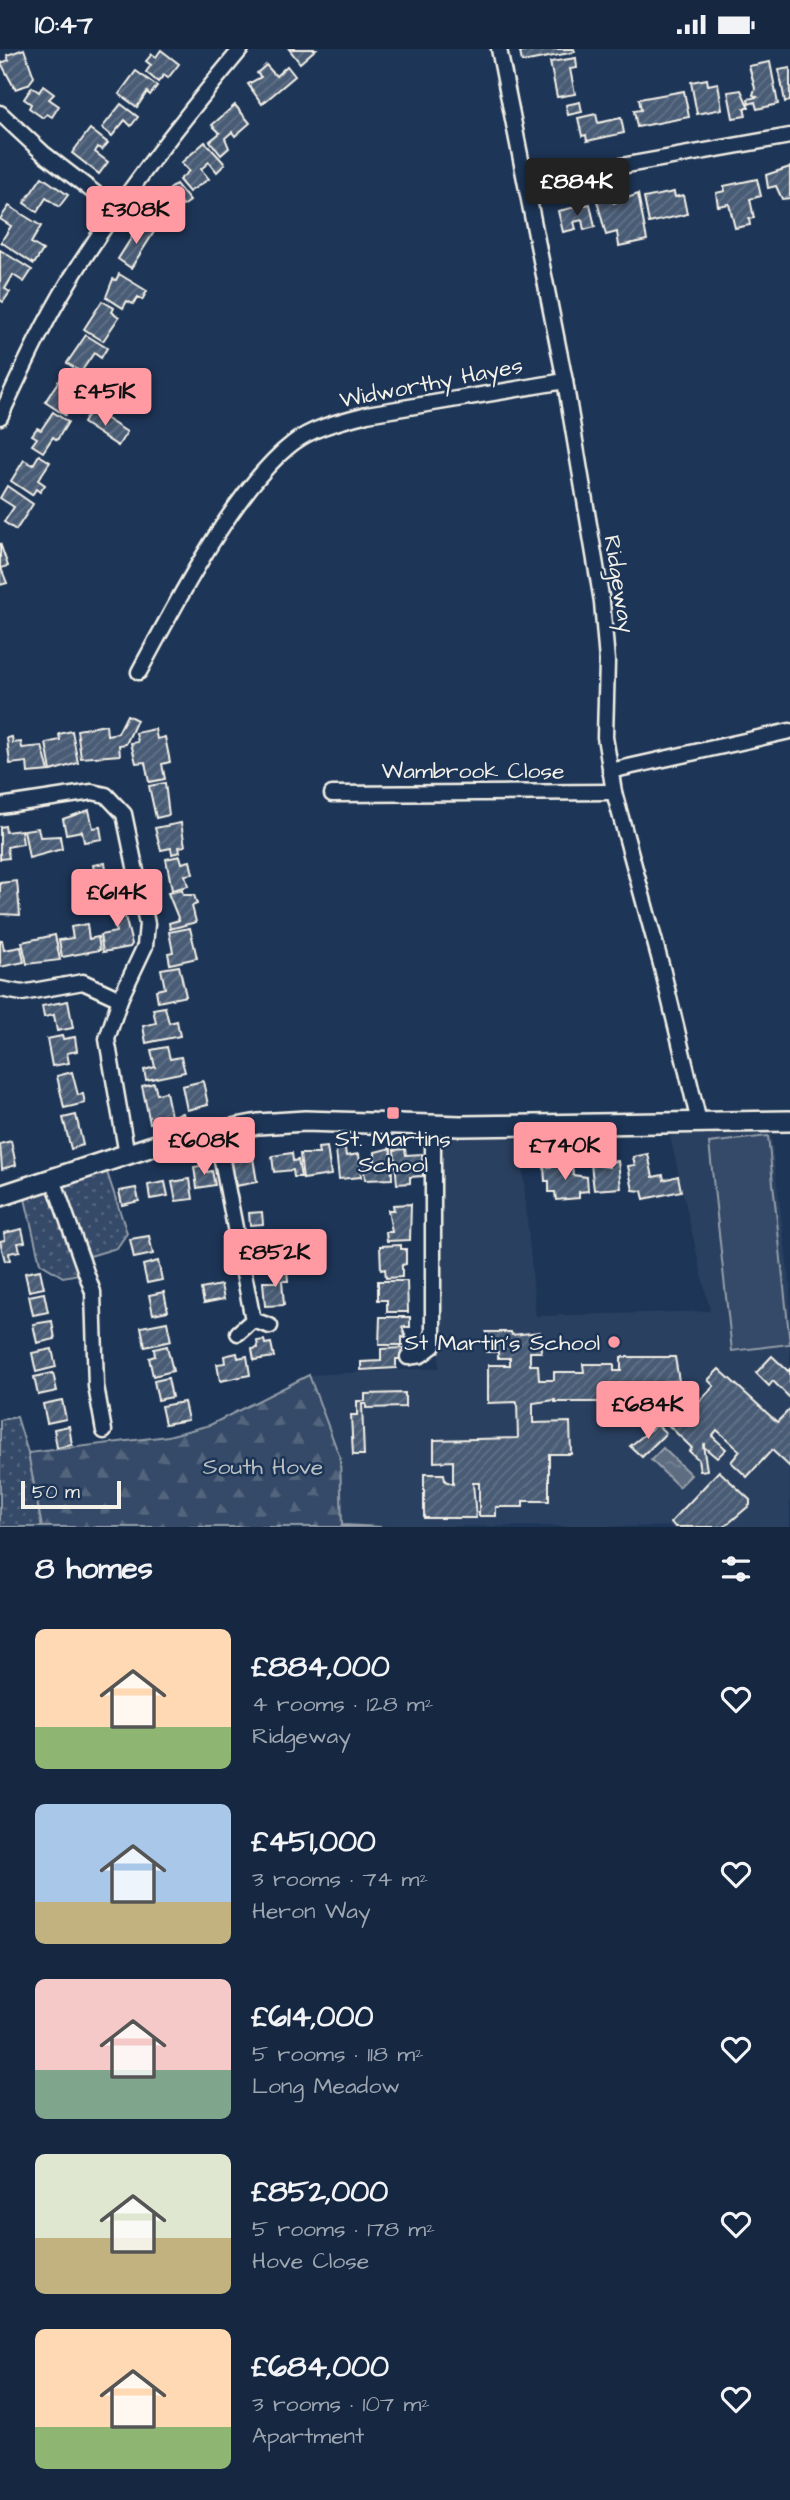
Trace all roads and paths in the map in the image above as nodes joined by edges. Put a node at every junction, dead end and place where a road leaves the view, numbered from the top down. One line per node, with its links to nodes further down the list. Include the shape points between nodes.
1 (241, 49): 6 (street)
2 (499, 49): 5 (street, Ridgeway)
3 (0, 113): 6 (street, via 43,153)
4 (790, 136): 5 (street)
5 (526, 183): 7 (street, Ridgeway)
6 (117, 209): 8 (street, via 43,327)
7 (565, 381): 9 (street, Widworthy Hayes, via 367,414 336,422 291,445 243,499); 11 (street, Ridgeway, via 606,631 605,737)
8 (0, 417)
9 (139, 672)
10 (790, 731): 11 (street)
11 (610, 771): 12 (street, Ridgeway)
12 (614, 792): 13 (street, Wambrook Close); 18 (street, Ridgeway)
13 (332, 794)
14 (0, 806): 16 (street, via 92,792 106,795 124,814 147,924 145,946)
15 (0, 989): 16 (street, via 22,993 83,982)
16 (120, 999): 21 (street, via 107,1039)
17 (790, 1121): 18 (street)
18 (699, 1122): 19 (street)
19 (433, 1125): 20 (street, via 305,1121); 27 (street, via 433,1346)
20 (216, 1130): 21 (street); 24 (street)
21 (127, 1155): 22 (street)
22 (53, 1179): 23 (street); 28 (street, via 93,1292 96,1386)
23 (0, 1196)
24 (253, 1320): 25 (street); 26 (street)
25 (270, 1326)
26 (238, 1333)
27 (408, 1357)
28 (104, 1431)

